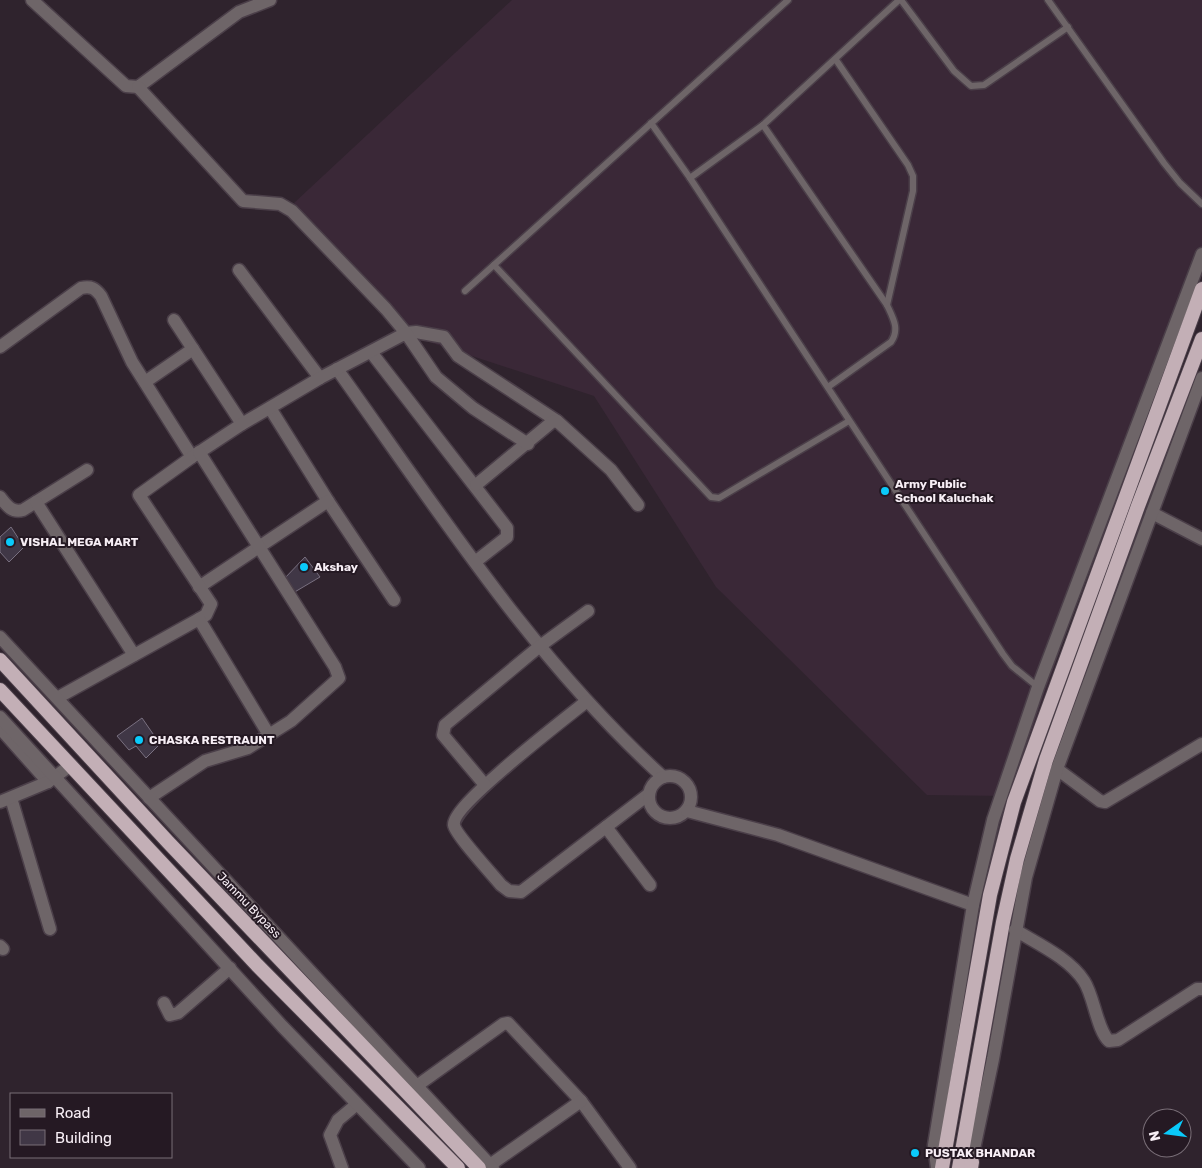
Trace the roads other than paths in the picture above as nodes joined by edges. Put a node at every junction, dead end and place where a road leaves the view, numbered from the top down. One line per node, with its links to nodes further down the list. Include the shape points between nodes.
1 (270, 0): 8 (street, via 239,12)
2 (788, 0): 9 (lane)
3 (900, 0): 6 (lane, via 954,70 971,86 984,85); 7 (lane)
4 (1048, 0): 6 (lane)
5 (39, 2): 8 (street, via 126,86)
6 (1068, 27): 12 (lane, via 1164,162)
7 (836, 60): 10 (lane); 18 (lane, via 913,176 910,206)
8 (138, 87): 20 (street, via 243,201 280,204 292,211)
9 (651, 123): 11 (lane); 14 (lane)
10 (763, 125): 11 (lane); 18 (lane)
11 (690, 178): 29 (lane)
12 (1202, 204)
13 (1202, 254): 54 (street)
14 (494, 265): 17 (lane); 32 (lane, via 711,497 719,498)
15 (239, 270): 26 (street)
16 (1202, 289): 91 (highway, via 1014,802 990,895)
17 (465, 291)
18 (887, 305): 29 (lane, via 895,322 895,336 891,342)
19 (174, 320): 23 (street)
20 (406, 334): 24 (street); 31 (street, via 416,332 444,337 458,356); 34 (street, via 436,377 473,408)
21 (1202, 339): 92 (highway, via 1046,760 1007,904)
22 (0, 347): 28 (street, via 70,295 88,287 96,289 101,296)
23 (193, 349): 28 (street); 33 (street)
24 (371, 352): 25 (street); 37 (street)
25 (337, 369): 26 (street); 45 (street)
26 (320, 378): 30 (street)
27 (1202, 378): 42 (street)
28 (145, 382): 35 (street)
29 (828, 387): 32 (lane)
30 (270, 408): 33 (street); 39 (street)
31 (556, 421): 34 (street); 41 (street, via 611,470)
32 (849, 421): 54 (lane, via 1003,654 1012,666)
33 (242, 424): 35 (street)
34 (528, 444): 37 (street)
35 (195, 454): 44 (street); 46 (street, via 139,496)
36 (87, 470): 40 (street)
37 (476, 485): 45 (street, via 508,533)
38 (0, 497): 40 (street, via 17,512)
39 (328, 501): 44 (street); 47 (street)
40 (36, 502): 52 (street)
41 (638, 505)
42 (1152, 513): 43 (street); 63 (street)
43 (1202, 539)
44 (258, 548): 46 (street); 60 (street, via 339,678 291,721)
45 (475, 562): 51 (street)
46 (199, 587): 49 (street, via 211,604 206,615)
47 (394, 600)
48 (588, 611): 51 (street)
49 (199, 619): 52 (street); 60 (street)
50 (0, 637): 56 (street)
51 (540, 646): 57 (street); 66 (street, via 443,730 443,735)
52 (134, 656): 56 (street)
53 (0, 660): 84 (highway, Jammu Bypass, via 168,842)
54 (1038, 687): 73 (street, via 993,820)
55 (0, 690): 62 (highway)
56 (57, 698): 68 (street)
57 (587, 701): 64 (street); 66 (street)
58 (0, 717): 65 (street)
59 (0, 728): 65 (street)
60 (269, 735): 68 (street, via 248,748 205,761)
61 (1202, 744): 63 (street, via 1105,802)
62 (70, 765): 65 (street); 87 (highway, via 257,965)
63 (1056, 769): 75 (street)
64 (663, 777): 67 (street); 70 (street, via 677,776 688,784 692,798)
65 (52, 780): 69 (street); 76 (street)
66 (485, 785): 71 (street, via 457,812 454,825 509,891 521,892)
67 (649, 794): 70 (street, via 652,807 662,817 675,818); 71 (street)
68 (149, 798): 79 (street)
69 (6, 800): 74 (street)
70 (687, 811): 73 (street, via 778,835)
71 (606, 827): 72 (street)
72 (650, 884)
73 (974, 905): 82 (street)
74 (50, 929)
75 (1015, 930): 77 (street, via 1075,970 1090,993 1109,1041 1118,1040 1197,989); 83 (street)
76 (230, 968): 78 (street, via 178,1013 170,1015); 81 (street)
77 (1202, 989)
78 (164, 1003)
79 (418, 1085): 80 (street, via 508,1023); 84 (street)
80 (581, 1101): 84 (street); 88 (street)
81 (357, 1104): 85 (street, via 338,1120 330,1136); 86 (street)
82 (934, 1146): 89 (street); 90 (street)
83 (971, 1166)
84 (487, 1167)
85 (342, 1168)
86 (419, 1168)
87 (458, 1168)
88 (630, 1168)
89 (926, 1168)
90 (937, 1168)
91 (942, 1168)
92 (959, 1168)

